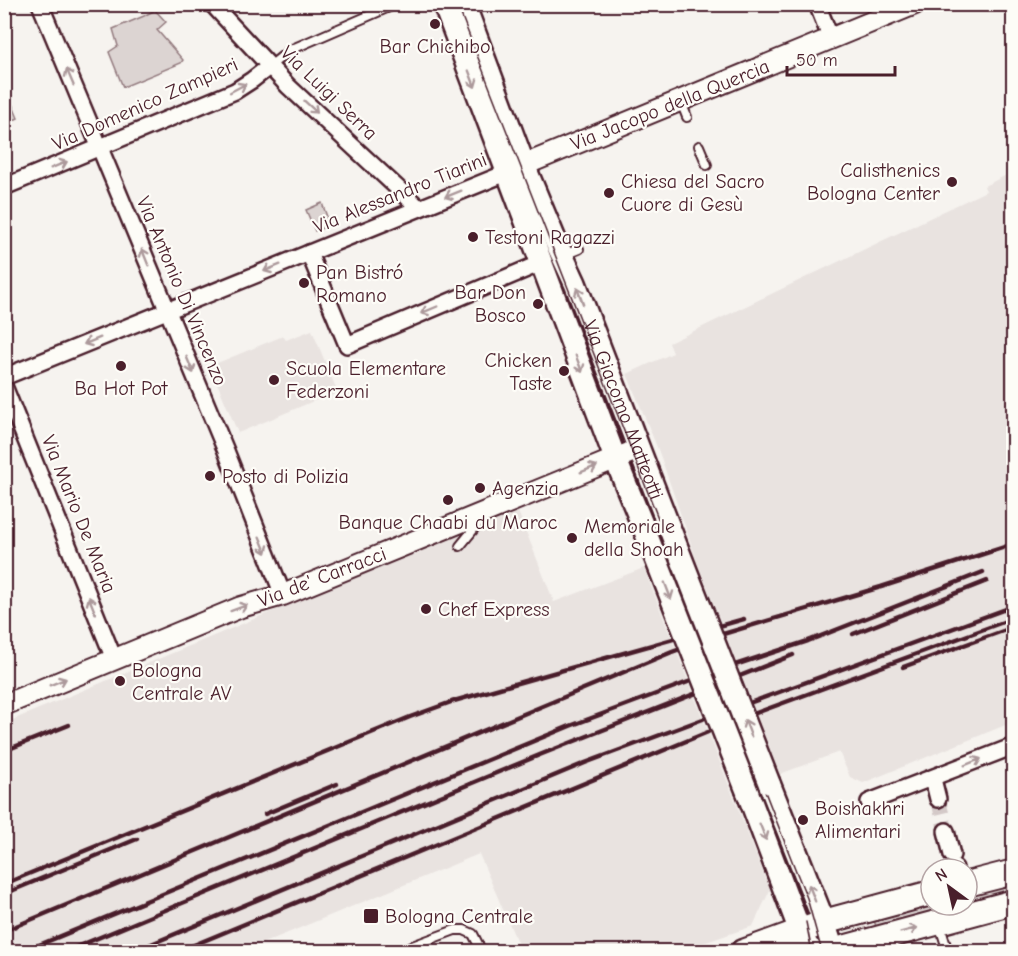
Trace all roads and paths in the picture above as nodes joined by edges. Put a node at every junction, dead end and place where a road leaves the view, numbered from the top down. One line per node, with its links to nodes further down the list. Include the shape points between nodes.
1 (40, 4): 11 (street, Via Antonio Di Vincenzo, one-way to 1)
2 (212, 4): 9 (street, Via Luigi Serra)
3 (396, 4): 9 (lane, Via Domenico Zampieri, via 290,50)
4 (444, 4): 13 (main road, Via Giacomo Matteotti, one-way to 13)
5 (464, 4): 13 (main road, Via Giacomo Matteotti)
6 (817, 4): 8 (street)
7 (915, 4): 8 (street, Via Jacopo della Quercia)
8 (831, 39): 13 (street, Via Jacopo della Quercia, via 684,109)
9 (270, 66): 11 (street, Via Domenico Zampieri, one-way to 9, via 235,91); 15 (street, Via Luigi Serra, one-way to 15)
10 (699, 146): 12 (lane)
11 (100, 148): 14 (street, Via Domenico Zampieri, one-way to 11); 18 (street, Via Antonio Di Vincenzo, one-way to 11)
12 (707, 165)
13 (516, 169): 15 (street, Via Alessandro Tiarini, one-way to 15); 17 (main road, Via Giacomo Matteotti); 21 (main road, Via Giacomo Matteotti, one-way to 13, via 575,283 571,252)
14 (4, 187)
15 (419, 208): 16 (street, Via Alessandro Tiarini)
16 (309, 253): 17 (street, Via Alessandro Tiarini, one-way to 16, via 347,345); 18 (street, Via Alessandro Tiarini, one-way to 18)
17 (542, 263): 22 (main road, Via Giacomo Matteotti, one-way to 22)
18 (168, 311): 19 (street, Via Alessandro Tiarini, one-way to 19); 25 (street, Via Antonio Di Vincenzo, one-way to 25)
19 (4, 377)
20 (4, 386): 26 (street, Via Mario De Maria, one-way to 20)
21 (639, 449): 22 (street, Via de' Carracci); 38 (main road, Via Giacomo Matteotti, one-way to 21, bridge)
22 (615, 458): 23 (street, Via de' Carracci, one-way to 22); 40 (main road, Via Giacomo Matteotti, one-way to 40, bridge)
23 (488, 510): 24 (lane); 25 (street, Via de' Carracci)
24 (460, 546)
25 (283, 595): 26 (street, Via de' Carracci, one-way to 25, via 241,607)
26 (114, 659): 27 (street, Via de' Carracci, one-way to 26)
27 (4, 705)
28 (1014, 746): 29 (street, one-way to 28)
29 (933, 779): 30 (street); 31 (street)
30 (938, 799)
31 (869, 802)
32 (946, 831): 33 (street)
33 (954, 857)
34 (979, 870): 35 (main road)
35 (1014, 872)
36 (919, 896): 38 (main road)
37 (1014, 902): 39 (main road)
38 (824, 922): 40 (main road); 44 (main road, Via Giacomo Matteotti)
39 (939, 922): 44 (main road, one-way to 39); 45 (lane)
40 (800, 931): 43 (main road); 44 (main road, Via Giacomo Matteotti, via 804,942)
41 (396, 951): 42 (lane, via 464,930 474,934)
42 (482, 951)
43 (743, 951)
44 (828, 951)
45 (948, 951)

